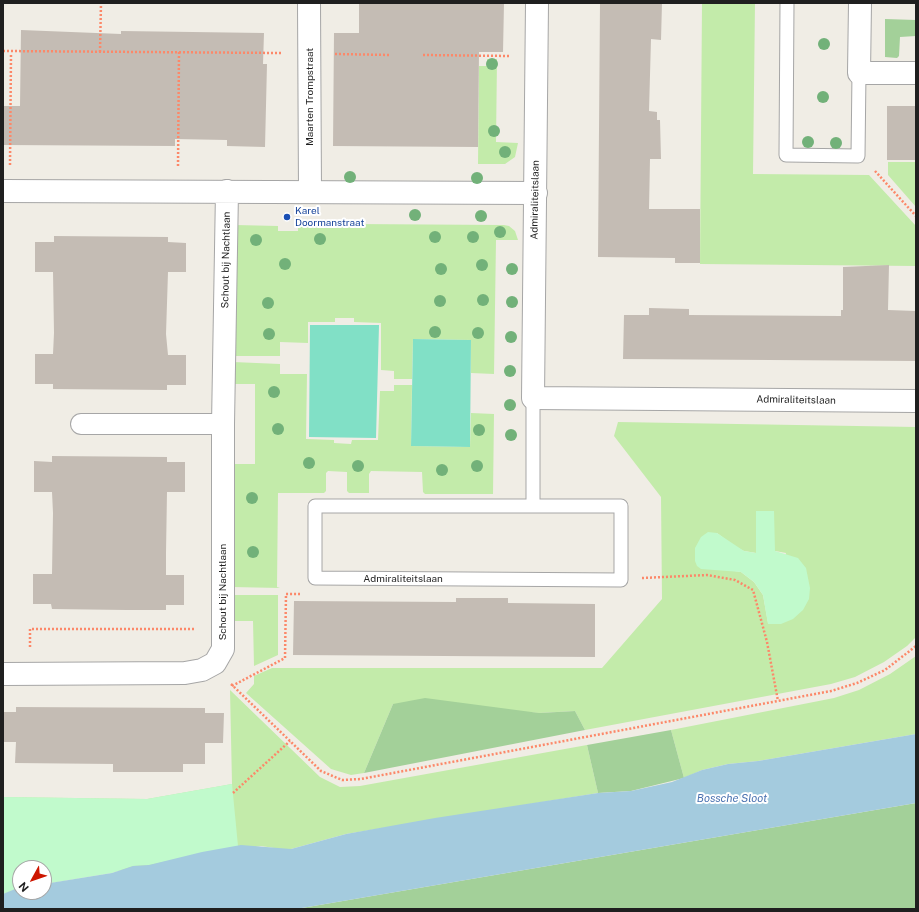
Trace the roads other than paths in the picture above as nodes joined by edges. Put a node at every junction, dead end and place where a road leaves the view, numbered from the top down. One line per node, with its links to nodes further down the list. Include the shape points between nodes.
1 (309, 3): 9 (street, Maarten Trompstraat)
2 (537, 3): 10 (street, Admiraliteitslaan)
3 (788, 3): 5 (lane, via 786,155 858,156)
4 (860, 3): 5 (street)
5 (859, 73): 6 (street)
6 (916, 73)
7 (227, 191): 8 (street); 9 (street); 14 (street, Schout bij Nachtlaan)
8 (6, 192)
9 (310, 192): 10 (street)
10 (536, 193): 11 (street, Admiraliteitslaan)
11 (533, 398): 12 (street, Admiraliteitslaan); 15 (lane, Admiraliteitslaan)
12 (916, 401)
13 (81, 424): 14 (street)
14 (223, 424): 16 (street, Schout bij Nachtlaan, via 223,649 215,663 202,670 185,674)
15 (533, 506): 15 (lane, Admiraliteitslaan, via 621,506 621,580 315,578 314,506)
16 (3, 674)

